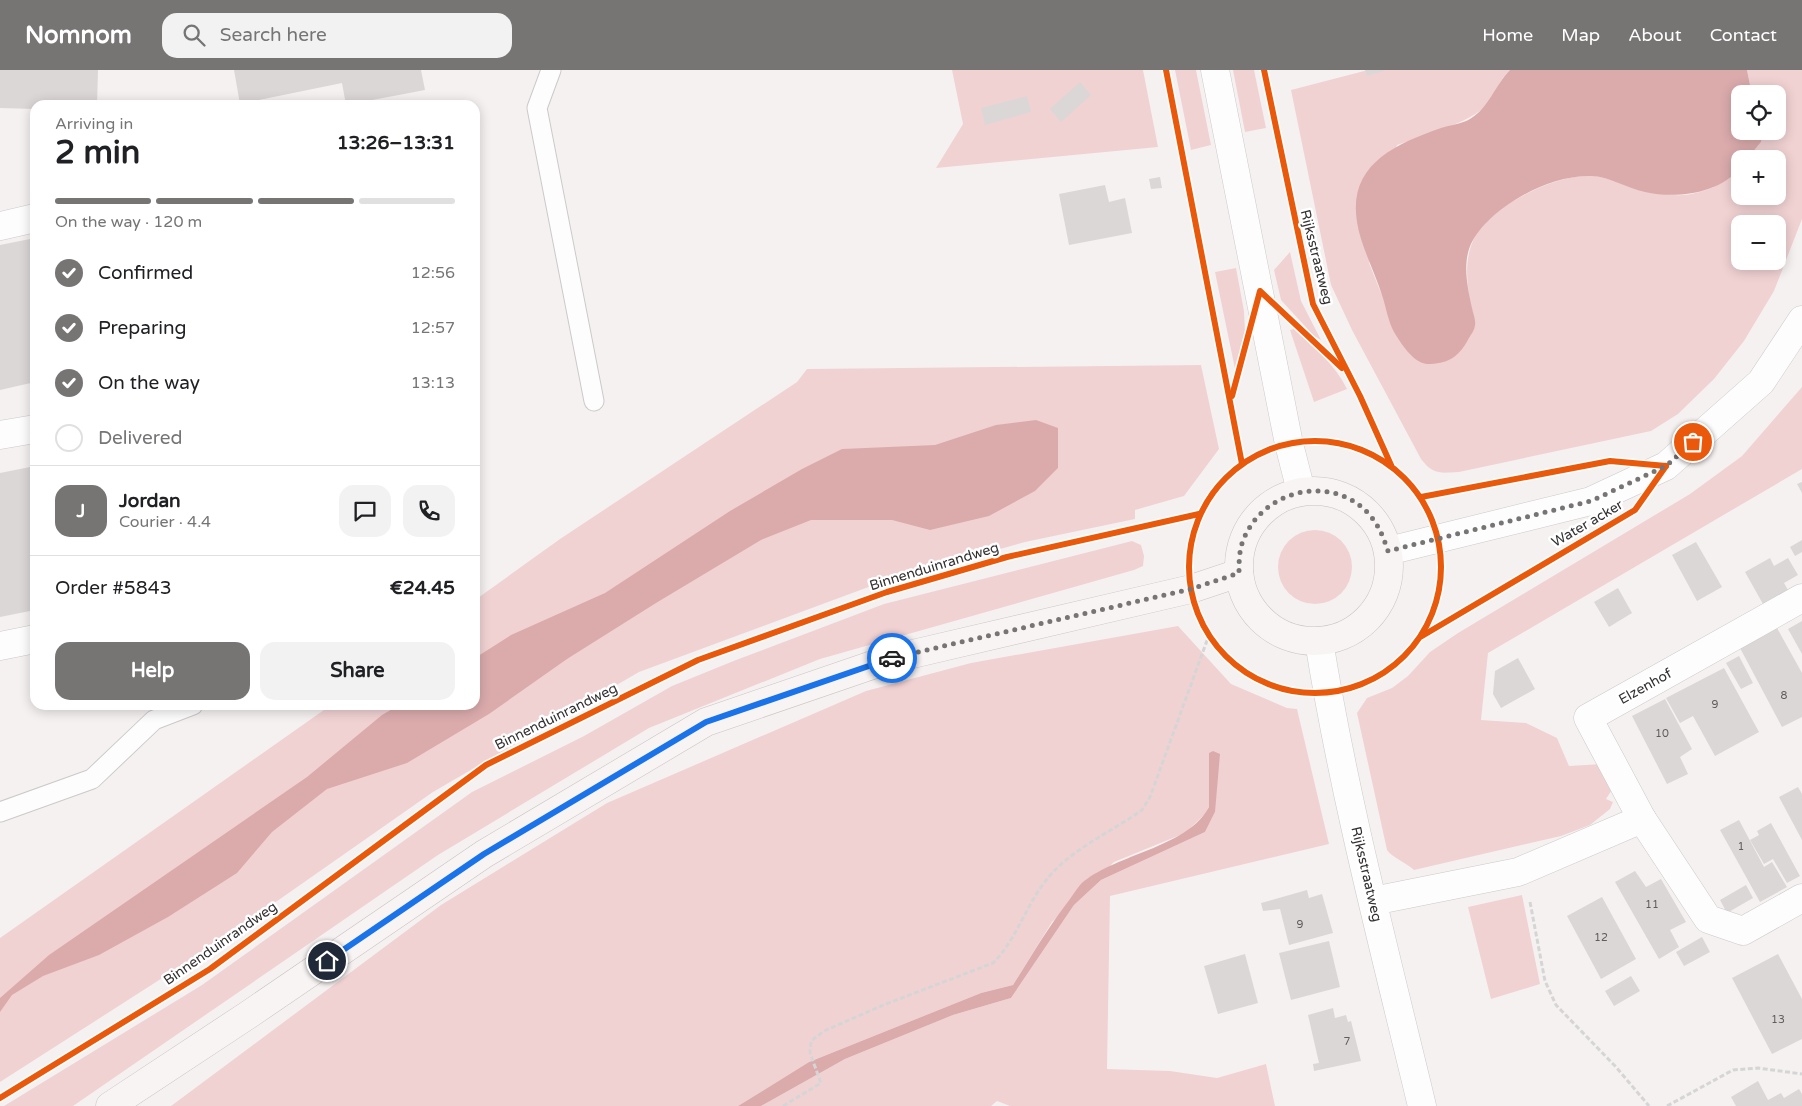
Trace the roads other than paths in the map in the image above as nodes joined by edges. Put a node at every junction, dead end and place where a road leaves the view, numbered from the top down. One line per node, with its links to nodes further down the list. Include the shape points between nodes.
1 (551, 70): 6 (lane, via 537,108)
2 (1215, 70): 9 (street)
3 (30, 219): 4 (street)
4 (0, 226)
5 (1802, 320): 10 (street, Water acker, via 1762,382 1666,466 1591,501)
6 (594, 401)
7 (30, 429): 8 (street)
8 (0, 436)
9 (1301, 491): 10 (main road, via 1324,491 1347,497 1366,511 1380,529); 11 (main road, via 1283,497 1254,520 1244,537)
10 (1388, 551): 14 (main road, via 1388,583 1374,612 1350,632)
11 (1239, 573): 14 (main road, via 1242,590 1259,618 1272,628 1303,640); 21 (main road, via 1191,589 887,660 706,722 484,854)
12 (1802, 598): 18 (street, Elzenhof, via 1588,718)
13 (30, 640): 15 (street)
14 (1319, 641): 20 (street, Rijksstraatweg, via 1327,693)
15 (0, 646)
16 (180, 710): 17 (lane, via 154,720 92,779)
17 (0, 812)
18 (1642, 819): 19 (street, Elzenhof, via 1708,919 1743,931); 20 (street, via 1518,872)
19 (1802, 898)
20 (1373, 901): 22 (street, Rijksstraatweg)
21 (110, 1106)
22 (1422, 1106)

